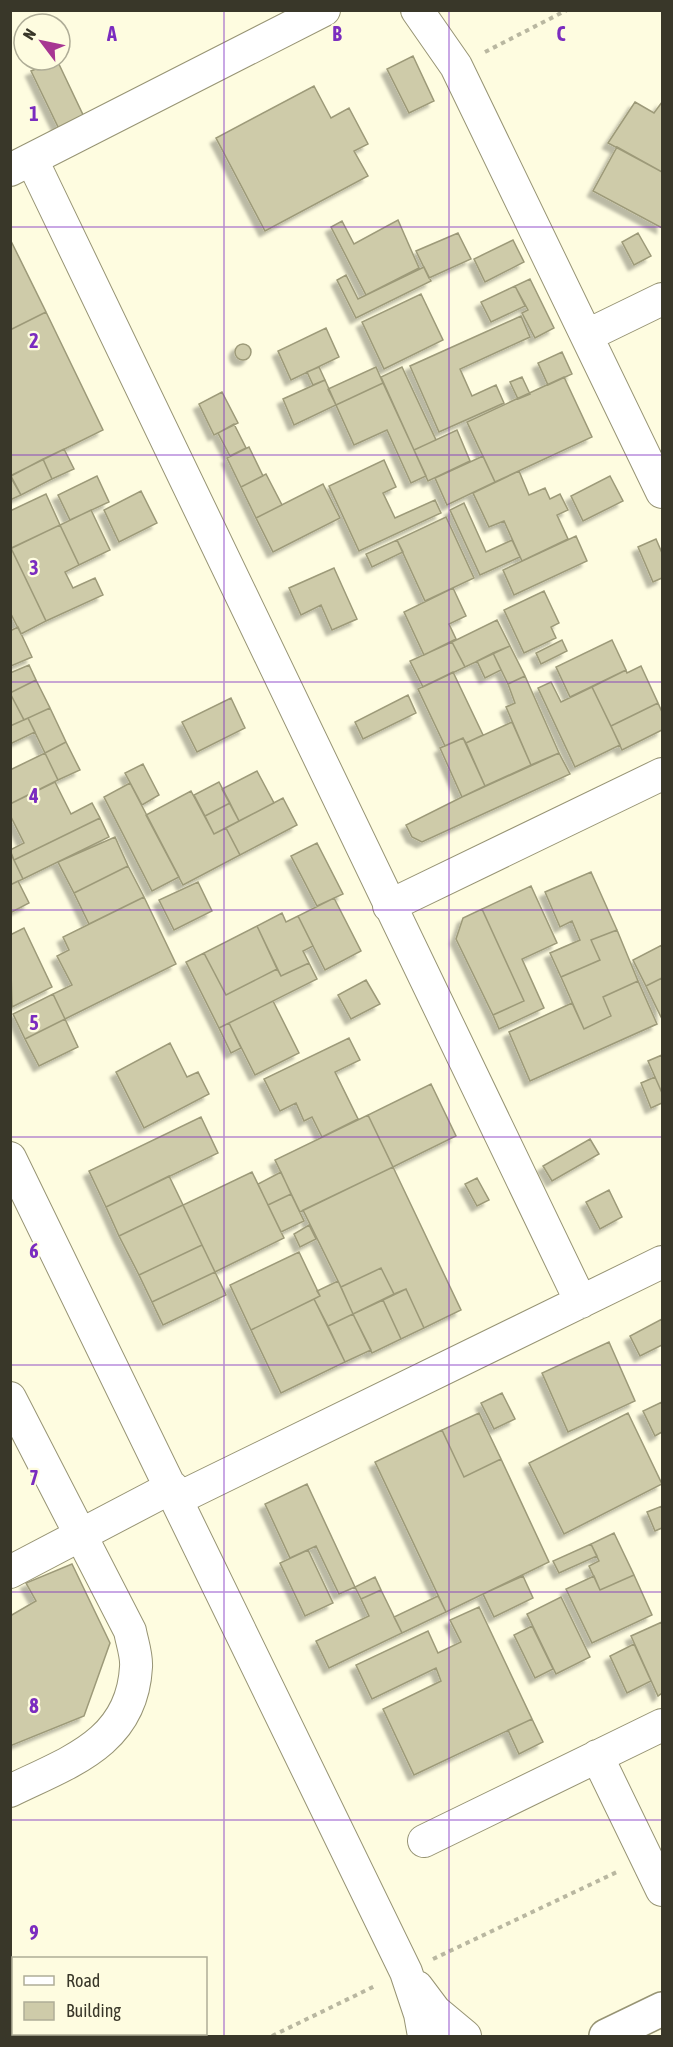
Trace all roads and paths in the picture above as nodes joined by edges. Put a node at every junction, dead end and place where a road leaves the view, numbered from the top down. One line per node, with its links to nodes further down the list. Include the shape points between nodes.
1 (324, 10): 5 (street)
2 (417, 10): 4 (street)
3 (567, 10): 4 (path)
4 (456, 66): 7 (street)
5 (21, 165): 10 (street)
6 (663, 299): 7 (street)
7 (588, 335): 8 (street)
8 (663, 492)
9 (663, 774): 10 (street)
10 (390, 906): 13 (street)
11 (10, 1158): 15 (street)
12 (663, 1262): 13 (street)
13 (581, 1302): 15 (street)
14 (10, 1398): 16 (street)
15 (174, 1493): 16 (street); 24 (street)
16 (81, 1534): 17 (street); 20 (street, via 130,1631 136,1665 131,1699 115,1729 89,1752)
17 (10, 1572)
18 (663, 1725): 19 (street)
19 (597, 1756): 21 (street); 22 (street)
20 (10, 1791)
21 (424, 1841)
22 (648, 1857): 23 (street); 24 (path)
23 (663, 1890)
24 (406, 1972): 26 (path); 27 (street); 28 (street, via 435,2011)
25 (663, 2009): 29 (main road)
26 (272, 2037)
27 (424, 2037)
28 (465, 2037)
29 (606, 2037)

